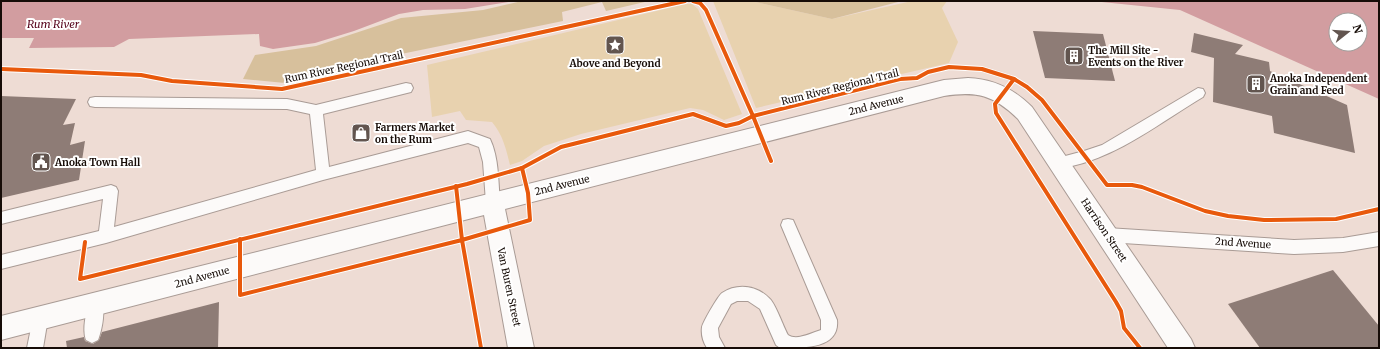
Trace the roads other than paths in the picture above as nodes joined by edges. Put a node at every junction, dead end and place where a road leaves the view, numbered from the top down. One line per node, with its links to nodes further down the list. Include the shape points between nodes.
1 (406, 88): 4 (lane)
2 (1198, 94): 6 (lane, via 1107,149)
3 (95, 102): 4 (lane, via 287,104)
4 (316, 110): 7 (lane)
5 (1025, 113): 6 (street, Harrison Street); 8 (street, 2nd Avenue, via 1015,102 989,88 962,85 944,88)
6 (1059, 163): 11 (street, Harrison Street)
7 (323, 174): 8 (lane, via 468,137 485,143 490,162); 12 (lane)
8 (493, 202): 15 (street, 2nd Avenue); 20 (street, Van Buren Street)
9 (1, 218): 12 (lane, via 111,191)
10 (788, 225): 21 (lane, via 829,320 830,330 826,336 799,345 789,345 782,340 765,304 751,294 736,294 726,299 710,327 711,340)
11 (1107, 235): 13 (lane, 2nd Avenue, via 1294,247 1343,245); 22 (street, Harrison Street)
12 (106, 236): 14 (lane)
13 (1379, 239)
14 (1, 262)
15 (96, 304): 16 (street, 2nd Avenue); 18 (lane)
16 (40, 318): 17 (street, 2nd Avenue); 19 (lane)
17 (1, 328)
18 (92, 335)
19 (35, 348)
20 (521, 348)
21 (717, 348)
22 (1182, 348)

